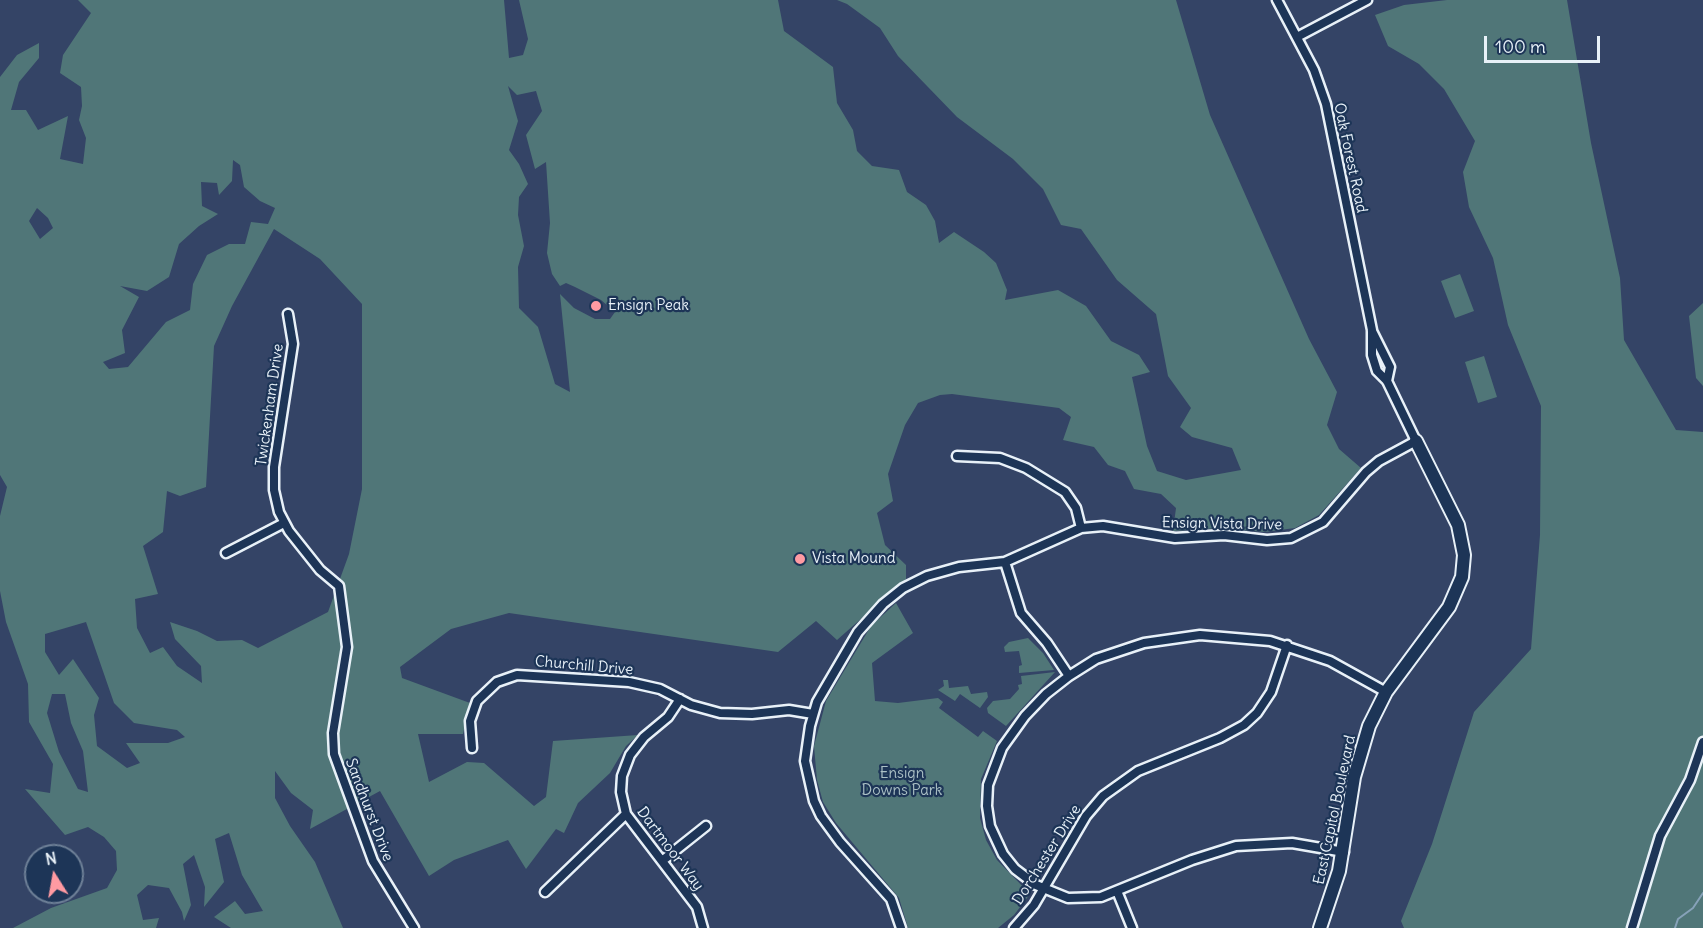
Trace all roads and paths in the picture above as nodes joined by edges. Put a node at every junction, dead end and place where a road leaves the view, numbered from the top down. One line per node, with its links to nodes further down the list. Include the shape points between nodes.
1 (1277, 0): 3 (street, Oak Forest Road)
2 (1367, 0): 3 (street)
3 (1297, 37): 5 (street, Oak Forest Road, via 1326,104)
4 (288, 314): 9 (street, Twickenham Drive, via 293,344 273,479)
5 (1372, 330): 6 (street, Oak Forest Road, via 1390,367); 6 (street, Oak Forest Road, via 1374,363)
6 (1387, 381): 7 (street, East Capitol Boulevard)
7 (1416, 441): 10 (street, Ensign Vista Drive, via 1366,472 1323,522 1291,538 1175,538 1103,526); 16 (street, East Capitol Boulevard, via 1458,525 1463,566 1459,588 1449,607)
8 (957, 456): 10 (street, via 1000,458 1026,468 1065,492 1076,508)
9 (284, 523): 11 (street); 13 (street, Twickenham Drive, via 320,570)
10 (1081, 528): 12 (street, Ensign Vista Drive)
11 (226, 553)
12 (1005, 562): 15 (street, via 1021,613); 18 (street, Ensign Vista Drive, via 940,572 892,596 858,632)
13 (339, 586): 28 (street, Sandhurst Drive, via 347,647 333,733 334,754 360,833)
14 (1287, 645): 15 (street, via 1219,635 1163,639 1111,653); 16 (street, via 1330,661); 25 (street, Dorchester Drive, via 1271,692 1251,719 1228,735 1148,766 1113,788 1086,816)
15 (1069, 676): 25 (street, via 1025,716 993,766 987,795 988,816 998,845 1009,862)
16 (1386, 692): 23 (street, East Capitol Boulevard, via 1358,761)
17 (680, 699): 18 (street, Churchill Drive, via 720,713 789,710); 20 (street, Churchill Drive, via 660,689 611,679 510,677 485,690 473,707); 21 (street, Dartmoor Way, via 669,717 639,742 627,762 621,784)
18 (813, 714): 30 (street, Ensign Vista Drive, via 805,761 814,801 840,842 891,899)
19 (1703, 742): 34 (street, via 1690,780 1660,836)
20 (472, 748)
21 (626, 814): 24 (street, Dartmoor Way); 27 (street)
22 (706, 826): 24 (street)
23 (1344, 852): 26 (street, via 1292,843 1236,846); 33 (street, East Capitol Boulevard)
24 (662, 861): 29 (street, Dartmoor Way, via 697,907)
25 (1043, 889): 26 (street, via 1078,899); 31 (street, Dorchester Drive)
26 (1117, 891): 32 (street)
27 (545, 892)
28 (414, 928)
29 (703, 928)
30 (901, 928)
31 (1014, 928)
32 (1132, 928)
33 (1320, 928)
34 (1632, 928)

